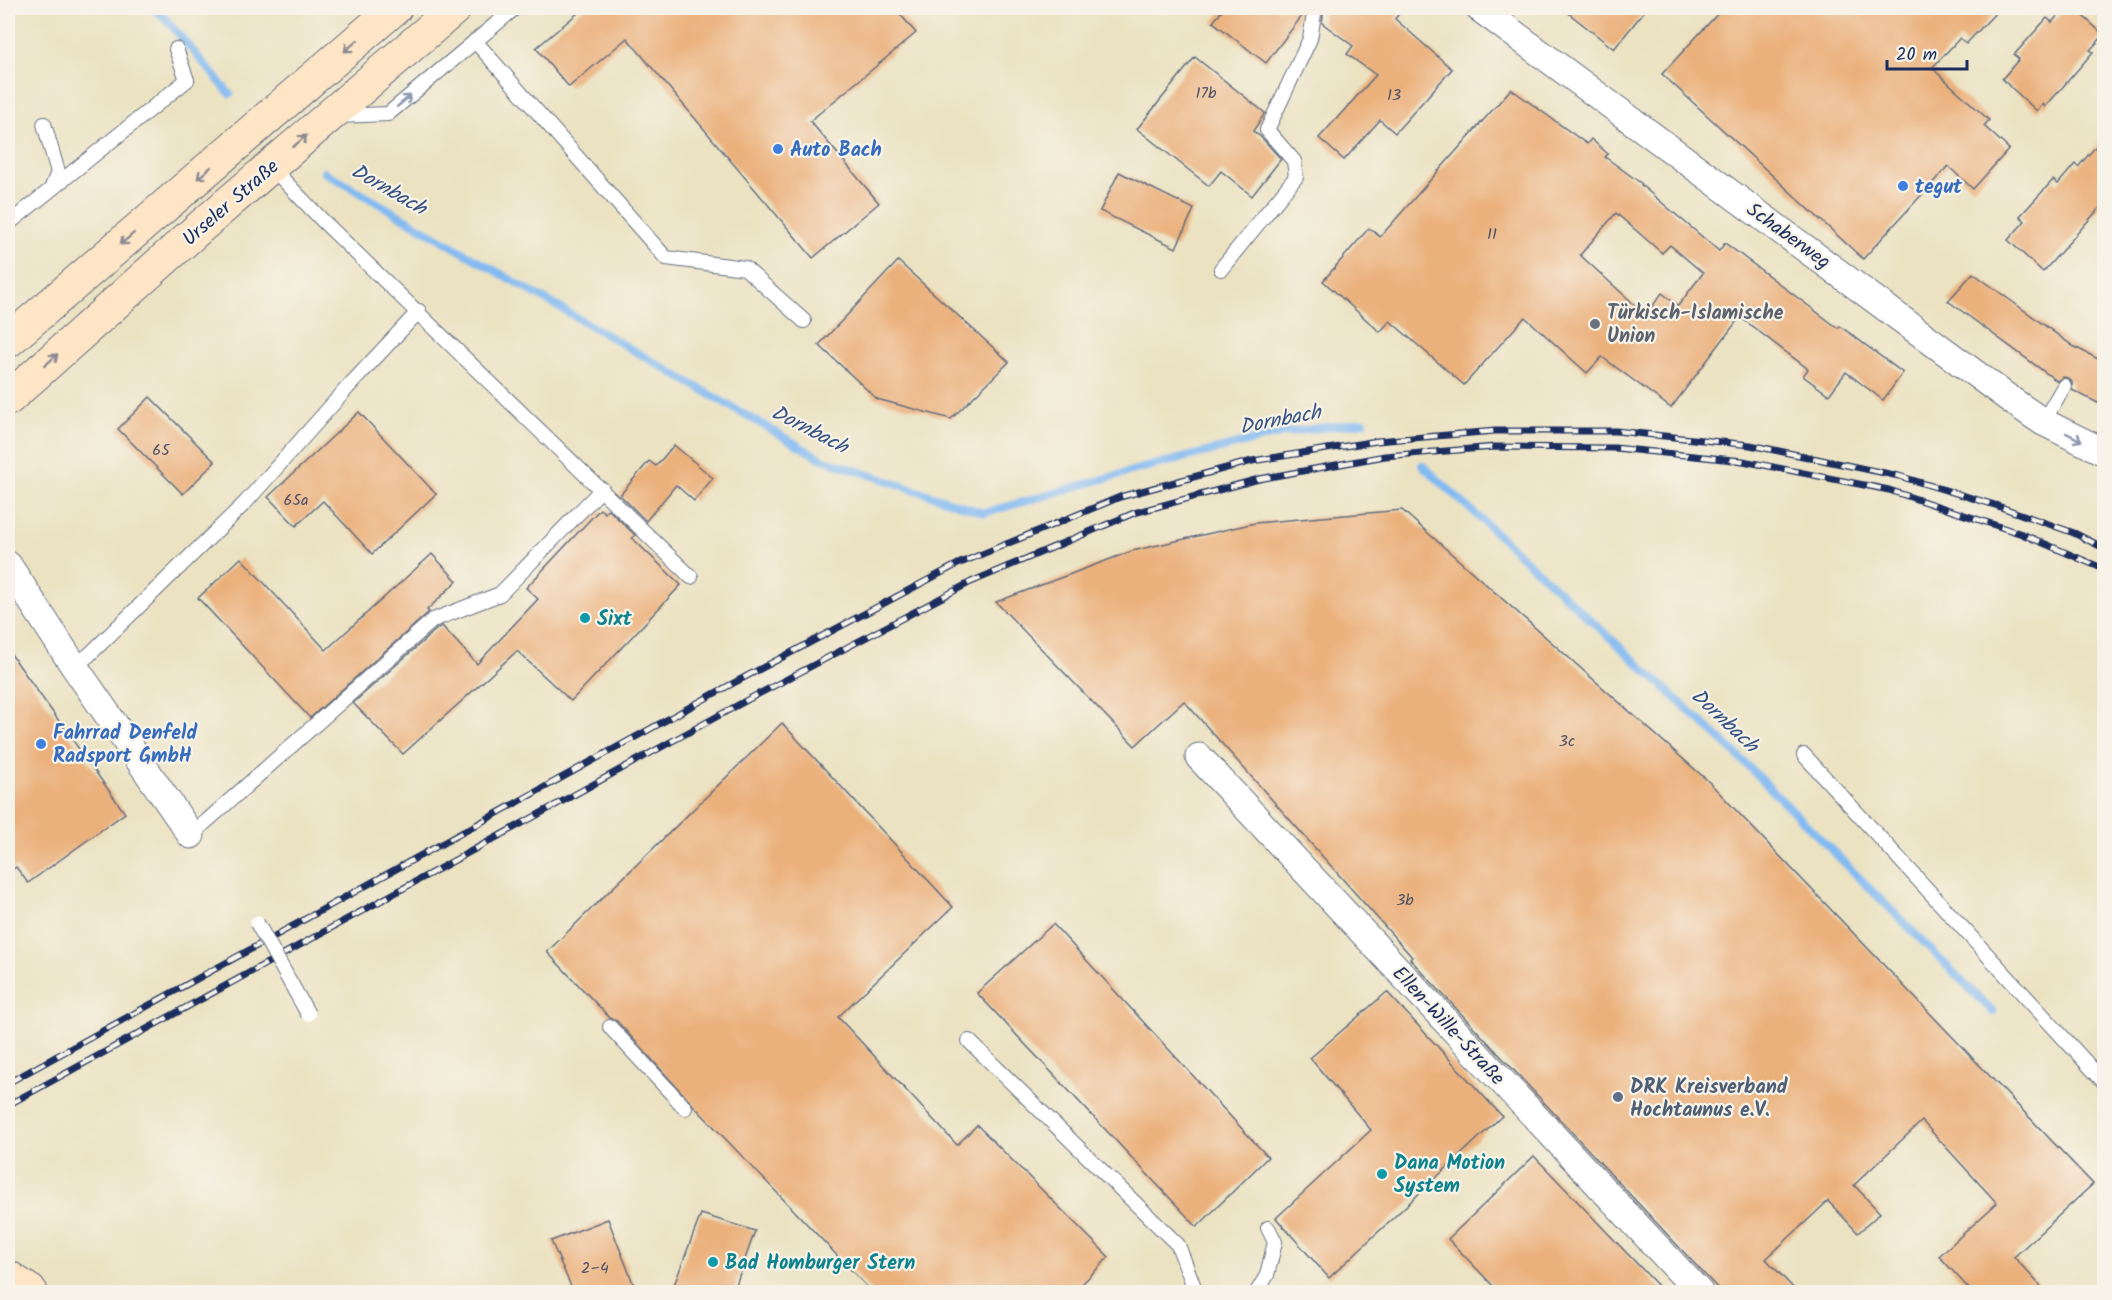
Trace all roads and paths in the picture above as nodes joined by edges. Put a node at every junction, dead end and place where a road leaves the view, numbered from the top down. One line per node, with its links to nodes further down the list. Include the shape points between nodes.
1 (395, 8): 16 (street, Urseler Straße, one-way to 16)
2 (455, 8): 8 (street, Urseler Straße)
3 (515, 8): 6 (lane)
4 (1315, 8): 13 (lane, via 1310,39 1267,130 1294,161 1296,177)
5 (1479, 8): 19 (street, Schaberweg)
6 (475, 41): 8 (lane, one-way to 6, via 388,114); 15 (lane, via 666,258 744,268)
7 (176, 49): 11 (lane, via 187,80)
8 (329, 116): 10 (street, Urseler Straße, one-way to 8)
9 (44, 124): 11 (lane, via 58,172)
10 (271, 166): 14 (lane); 18 (street, Urseler Straße, one-way to 10)
11 (51, 189): 12 (lane)
12 (8, 224)
13 (1221, 269)
14 (419, 311): 21 (lane); 24 (lane, via 245,503)
15 (804, 321)
16 (8, 341)
17 (2064, 386): 19 (lane)
18 (8, 399)
19 (2043, 422): 20 (street, Schaberweg, one-way to 20)
20 (2104, 452)
21 (602, 489): 23 (lane); 27 (lane, via 500,594 433,620)
22 (8, 565): 24 (street)
23 (691, 577)
24 (74, 666): 27 (street)
25 (1804, 755): 32 (lane)
26 (1199, 757): 41 (street, Ellen-Wille-Straße)
27 (191, 835)
28 (257, 923): 29 (lane, bridge)
29 (308, 1014)
30 (610, 1027): 33 (lane)
31 (969, 1041): 39 (lane, via 1178,1245)
32 (2104, 1082)
33 (685, 1108)
34 (1268, 1228): 40 (lane, via 1275,1242 1267,1275)
35 (8, 1277): 38 (street)
36 (8, 1283): 37 (street)
37 (20, 1293)
38 (31, 1293)
39 (1196, 1293)
40 (1257, 1293)
41 (1699, 1293)

